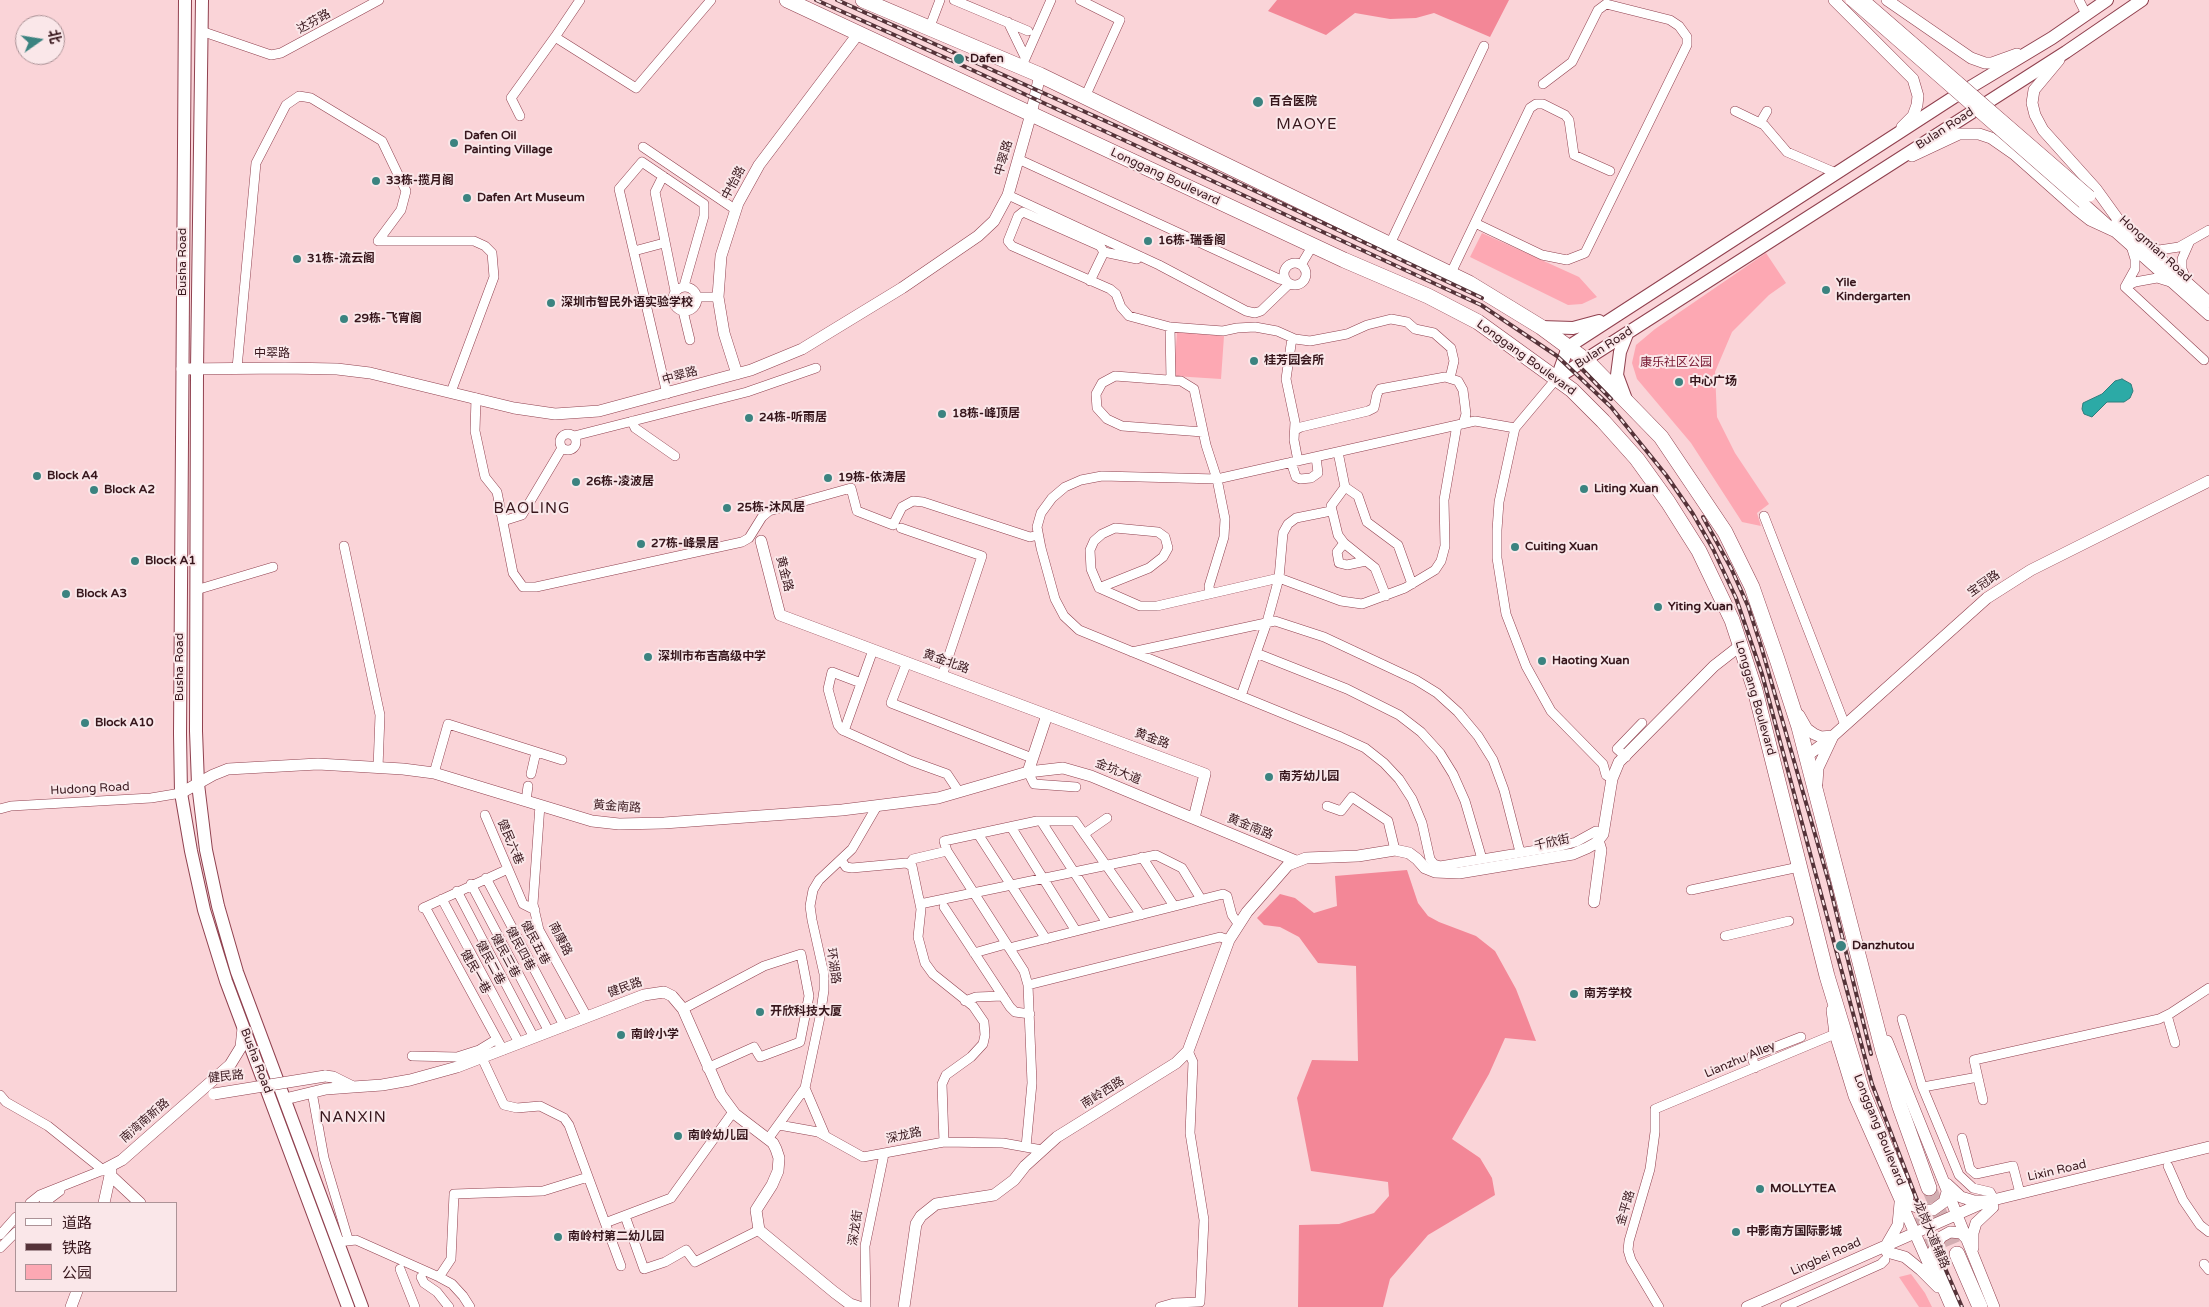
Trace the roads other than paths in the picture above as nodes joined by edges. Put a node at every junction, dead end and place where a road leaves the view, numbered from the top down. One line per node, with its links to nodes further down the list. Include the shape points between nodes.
1 (185, 0): 87 (main road, Busha Road)
2 (202, 0): 22 (main road, Busha Road)
3 (379, 0): 22 (street, 达芬路, via 287,52 271,55)
4 (580, 0): 25 (street)
5 (711, 0): 25 (street, via 636,88)
6 (787, 0): 24 (highway, Longgang Boulevard)
7 (863, 0): 21 (highway, Longgang Boulevard)
8 (940, 0): 21 (street)
9 (954, 0): 20 (street)
10 (1051, 0): 29 (street)
11 (1080, 0): 32 (street, via 1120,20)
12 (1834, 0): 39 (street, via 1908,73 1916,88 1917,105 1913,116)
13 (1851, 0): 46 (street, bridge)
14 (1864, 0): 46 (street, bridge)
15 (1886, 0): 26 (street, via 1971,58 1985,63 2003,60)
16 (2079, 0): 19 (street)
17 (2107, 0): 19 (main road, Bulan Road)
18 (2142, 0): 28 (main road, Bulan Road)
19 (2086, 14): 26 (main road, Bulan Road)
20 (1008, 22): 23 (street); 29 (street)
21 (929, 28): 29 (highway, Longgang Boulevard)
22 (201, 31): 88 (main road, Busha Road)
23 (1028, 31)
24 (858, 34): 35 (highway, Longgang Boulevard); 47 (street, 中怡路, via 760,165)
25 (555, 37): 36 (street, via 511,98)
26 (2052, 38): 39 (main road, Bulan Road)
27 (1484, 46): 54 (street)
28 (2066, 52): 43 (main road, Bulan Road); 49 (street, via 2036,84 2032,109 2042,130 2096,189)
29 (1024, 62): 30 (highway, Longgang Boulevard)
30 (1040, 75): 32 (highway, Longgang Boulevard); 35 (street, 中翠路)
31 (1543, 84): 48 (street, via 1572,62 1598,10 1606,4 1670,20 1687,37 1687,45 1585,253 1567,260 1542,255)
32 (1084, 97): 54 (highway, Longgang Boulevard)
33 (1735, 110): 37 (street)
34 (1767, 111): 37 (street)
35 (1031, 114): 40 (street, 中翠路); 53 (highway, Longgang Boulevard)
36 (520, 116)
37 (1760, 122): 42 (street, via 1787,152)
38 (643, 147): 47 (street)
39 (1864, 155): 42 (main road, Bulan Road)
40 (1018, 159): 45 (street, 中翠路); 65 (street)
41 (1610, 171): 48 (street, via 1574,155 1569,120 1543,104 1536,104 1530,108)
42 (1836, 173): 59 (main road, Bulan Road)
43 (1875, 175): 49 (street, via 1949,137 1979,134 2002,145 2090,220); 62 (main road, Bulan Road)
44 (663, 176): 51 (street, via 654,192); 57 (street, via 642,162 620,189); 68 (street, via 704,204 704,216)
45 (1008, 195): 60 (street); 89 (street, 中翠路, via 994,221 978,236 902,288 802,349)
46 (2087, 200): 49 (street, Hongmian Road)
47 (736, 210): 72 (street, 中怡路, via 721,256)
48 (1475, 224): 63 (street)
49 (2119, 228): 55 (street, Hongmian Road); 56 (street, Hongmian Road)
50 (2209, 230): 52 (street)
51 (664, 243): 57 (street); 70 (street)
52 (2189, 244): 56 (street, via 2171,250); 67 (street, via 2182,259)
53 (1313, 245): 61 (street); 91 (highway, Longgang Boulevard, via 1478,322)
54 (1389, 246): 63 (highway, Longgang Boulevard)
55 (2131, 246): 66 (street, Hongmian Road); 69 (street, via 2135,269)
56 (2148, 248): 67 (street, Hongmian Road)
57 (634, 251): 94 (street)
58 (1104, 252): 60 (street); 64 (street); 64 (street, via 1100,246 1028,213 1018,216 1008,240 1012,246)
59 (1709, 254): 62 (main road); 76 (main road, Bulan Road)
60 (1152, 262): 65 (street, via 1255,313 1261,312)
61 (1300, 265): 65 (street, via 1293,263 1287,267 1284,273); 65 (street, via 1306,273 1304,280 1298,285)
62 (1722, 273): 79 (main road, Bulan Road)
63 (1450, 275): 78 (highway, Longgang Boulevard)
64 (1090, 280): 77 (street, via 1116,294 1129,316)
65 (1287, 282)
66 (2174, 284): 69 (street, via 2156,278); 75 (street, Hongmian Road)
67 (2188, 284): 73 (street, Hongmian Road)
68 (684, 286): 70 (street); 71 (street, via 693,289)
69 (2125, 287): 83 (street)
70 (675, 291): 74 (street, via 674,304)
71 (697, 297): 72 (street); 74 (street, via 692,309)
72 (718, 297): 89 (street, 中怡路, via 724,333)
73 (2209, 302)
74 (683, 311): 81 (street)
75 (2209, 315)
76 (1611, 318): 78 (main road, via 1573,328); 82 (main road, Bulan Road)
77 (1170, 326): 80 (street, via 1224,331 1255,327); 92 (street)
78 (1541, 327): 82 (highway, Longgang Boulevard)
79 (1627, 334): 84 (main road, Bulan Road); 96 (main road, via 1620,352 1618,375)
80 (1292, 338): 90 (street, via 1327,339 1391,319 1407,322 1415,329 1434,333 1451,348 1454,361); 100 (street, via 1286,379)
81 (690, 340)
82 (1568, 347): 84 (highway, Longgang Boulevard); 91 (main road, Bulan Road)
83 (2204, 360)
84 (1587, 361): 91 (main road, Bulan Road); 96 (highway, Longgang Boulevard)
85 (237, 368): 88 (street, 中翠路); 93 (street, 中翠路, via 337,369 370,373); 93 (street, via 256,163 286,105 299,96 311,98 382,141 406,191 401,210 378,241 474,241 492,253 494,277)
86 (816, 368): 97 (street, via 747,392)
87 (182, 369): 88 (street, 中翠路); 155 (main road, Busha Road)
88 (197, 369): 122 (main road, Busha Road)
89 (737, 374): 94 (street, 中翠路)
90 (1450, 378): 98 (street, via 1458,381 1463,390 1466,414); 100 (street, via 1435,377 1380,390 1374,408 1368,411)
91 (1556, 378): 99 (street); 127 (highway, Longgang Boulevard, via 1603,421 1637,459 1668,502 1699,550)
92 (1171, 380): 101 (street, via 1181,381 1194,389); 101 (street, via 1115,376 1102,383 1096,394 1097,408 1107,419 1122,426)
93 (451, 392): 95 (street, 中翠路)
94 (667, 394): 95 (street, 中翠路, via 599,411 555,414)
95 (476, 398): 111 (street, via 474,431 482,468 497,492)
96 (1627, 402): 135 (highway, Longgang Boulevard, via 1661,437 1725,532 1752,587)
97 (632, 422): 103 (street, via 635,428); 111 (street, via 574,436 576,443 573,448 562,448 522,515)
98 (1460, 425): 99 (street, via 1475,422); 102 (street); 120 (street, via 1444,500 1445,546 1435,570)
99 (1515, 428): 150 (street, via 1499,502 1497,530 1498,567 1506,614 1526,666 1551,711 1603,764 1606,776)
100 (1295, 430): 105 (street)
101 (1202, 432): 106 (street)
102 (1338, 452): 104 (street); 108 (street)
103 (675, 456)
104 (1316, 457): 105 (street); 105 (street, via 1318,473 1311,478 1296,477)
105 (1294, 461): 106 (street)
106 (1217, 478): 113 (street, via 1102,476 1081,480 1052,498 1041,513); 123 (street, via 1226,528 1209,586)
107 (2209, 481): 138 (street, 宝冠路, via 2040,565 1987,598)
108 (1345, 487): 109 (street, via 1333,501); 120 (street, via 1358,496 1367,522 1398,545)
109 (1331, 511): 115 (street, via 1338,535); 119 (street, via 1304,516 1288,524 1282,533)
110 (1764, 516): 138 (street)
111 (503, 521): 113 (street, via 513,573 517,581 528,588 742,542 750,538 762,517 779,506 851,488 857,511 893,525 902,507 913,501 1030,537)
112 (901, 528): 132 (street, via 982,556)
113 (1038, 535): 129 (street, via 1055,599 1064,616 1079,630)
114 (761, 541): 125 (street, 黄金路)
115 (1344, 543): 117 (street); 117 (street, via 1337,552 1339,564)
116 (344, 546): 146 (street, via 379,708)
117 (1366, 561): 124 (street, via 1380,576)
118 (273, 567): 122 (street)
119 (1279, 578): 123 (street); 124 (street, via 1341,601 1362,604); 126 (street)
120 (1412, 584): 124 (street)
121 (1099, 588): 121 (street, via 1148,568 1163,557 1168,548 1166,538 1158,532 1115,528 1102,534 1090,550 1091,569); 123 (street, via 1140,606 1157,606)
122 (196, 590): 151 (main road, Busha Road)
123 (1210, 593)
124 (1386, 596)
125 (780, 615): 128 (street, 黄金北路)
126 (1267, 622): 129 (street); 130 (street); 172 (street, via 1324,637 1393,669 1437,693 1458,712 1493,760)
127 (1742, 645): 143 (street, via 1714,666); 179 (highway, Longgang Boulevard)
128 (873, 650): 131 (street, 黄金北路); 133 (street)
129 (1132, 652): 134 (street)
130 (1256, 653): 134 (street); 174 (street, via 1363,696 1399,715 1422,732 1453,774 1465,801)
131 (907, 662): 132 (street, 黄金北路); 144 (street, via 892,703)
132 (942, 676): 136 (street, 黄金北路)
133 (861, 683): 139 (street); 139 (street, via 832,672 828,689 838,726)
134 (1241, 696): 174 (street, via 1365,748 1384,763 1412,799 1422,823 1430,860 1434,864 1440,866)
135 (1790, 700): 140 (street, via 1807,729 1821,737); 142 (highway, Longgang Boulevard)
136 (1047, 715): 144 (street); 164 (street, 黄金路, via 1205,774)
137 (1642, 723): 143 (street, via 1617,748)
138 (1845, 725): 140 (street, 宝冠路)
139 (844, 731): 154 (street, via 947,774)
140 (1833, 736): 142 (street, 宝冠路); 160 (street, via 1818,768)
141 (536, 752): 145 (street); 148 (street, via 448,724); 149 (street)
142 (1807, 756): 160 (highway, Longgang Boulevard)
143 (1626, 757): 150 (street, via 1619,762)
144 (1032, 758): 147 (street)
145 (562, 760)
146 (378, 768): 148 (street, 黄金南路); 151 (street, 黄金南路, via 318,764 228,769)
147 (1028, 772): 153 (street, via 1034,784); 154 (street, 黄金南路); 164 (street, 金坑大道, via 1063,768 1091,776)
148 (434, 773): 156 (street, 黄金南路)
149 (531, 774)
150 (1612, 779): 169 (street)
151 (198, 784): 155 (street, 黄金南路); 241 (main road, Busha Road, via 206,850 218,906 237,972)
152 (528, 786): 156 (street)
153 (1076, 787)
154 (959, 792): 158 (street, 黄金南路)
155 (181, 793): 161 (street, Hudong Road, via 151,798 11,806); 219 (main road, Busha Road, via 204,910)
156 (526, 801): 157 (street, 黄金南路)
157 (540, 805): 158 (street, 黄金南路, via 592,821 619,824); 195 (street, 南康路)
158 (877, 806): 175 (street, 环湖路, via 852,849)
159 (1327, 806): 170 (street, via 1341,811 1352,797 1388,821)
160 (1820, 807): 208 (highway, Longgang Boulevard)
161 (0, 810)
162 (485, 815): 180 (street, 健民六巷)
163 (1106, 818): 168 (street)
164 (1194, 818): 176 (street, 黄金南路)
165 (1042, 821): 166 (street); 168 (street, via 1075,821); 181 (street)
166 (1011, 827): 167 (street); 183 (street)
167 (978, 834): 171 (street, via 944,842); 185 (street)
168 (1084, 834): 178 (street)
169 (1601, 837): 170 (street, 千欣街, via 1573,854 1451,874 1430,870 1409,853); 172 (street, via 1596,831 1562,846); 191 (street)
170 (1395, 850): 176 (street, 千欣街)
171 (947, 851): 177 (street, via 913,859); 188 (street)
172 (1520, 852): 174 (street)
173 (1142, 857): 178 (street); 190 (street, via 1156,855 1182,868); 193 (street)
174 (1482, 859)
175 (841, 860): 177 (street, via 846,867 852,868); 236 (street, 环湖路, via 819,880 810,906 824,974 824,990)
176 (1296, 861): 199 (street, 南岭西路, via 1274,878)
177 (909, 864): 192 (street, via 914,868)
178 (1106, 864): 181 (street); 196 (street)
179 (1799, 867): 186 (street); 206 (highway, Longgang Boulevard)
180 (508, 869): 182 (street); 195 (street, 健民六巷, via 524,904)
181 (1074, 871): 183 (street); 198 (street)
182 (486, 878): 184 (street); 217 (street, 健民五巷)
183 (1043, 878): 185 (street); 200 (street)
184 (471, 884): 187 (street); 218 (street, 健民四巷)
185 (1011, 885): 188 (street); 202 (street)
186 (1691, 890)
187 (457, 891): 189 (street); 220 (street, 健民三巷)
188 (974, 893): 192 (street); 204 (street)
189 (442, 899): 223 (street, 健民二巷); 224 (street, 健民一巷, via 424,907)
190 (1201, 899): 193 (street); 199 (street, via 1227,896)
191 (1594, 902)
192 (920, 904): 211 (street, via 918,937 925,963)
193 (1174, 906): 196 (street)
194 (944, 907): 205 (street)
195 (535, 910): 215 (street, 南康路, via 539,930)
196 (1141, 915): 198 (street)
197 (1789, 921): 201 (street)
198 (1108, 923): 200 (street)
199 (1238, 925): 203 (street, 南岭西路)
200 (1076, 931): 202 (street)
201 (1725, 936)
202 (1046, 939): 204 (street)
203 (1229, 940): 207 (street, via 1220,937); 227 (street, 南岭西路)
204 (1007, 946): 205 (street); 207 (street, via 1024,971)
205 (974, 953): 210 (street)
206 (1827, 976): 221 (street, 龙岗大道辅路); 264 (highway, Longgang Boulevard, via 1862,1091)
207 (1028, 985): 213 (street)
208 (1868, 988): 258 (street); 261 (highway, Longgang Boulevard, via 1900,1107)
209 (2209, 988): 214 (street)
210 (1003, 996): 211 (street, via 976,997); 213 (street, via 1015,1012)
211 (965, 1001): 249 (street, via 981,1016 985,1035 978,1051 951,1070 942,1084)
212 (683, 1009): 215 (street, 健民路, via 672,996 657,991); 232 (street, 健民路); 232 (street, via 764,966 801,954 809,996 800,1042 760,1057 754,1047)
213 (1030, 1014): 250 (street, via 1032,1084)
214 (2167, 1015): 225 (street); 234 (street, via 1974,1060)
215 (587, 1017): 226 (street, 健民路)
216 (1902, 1018): 237 (street)
217 (561, 1020)
218 (546, 1026)
219 (244, 1028): 230 (street, 南湾南新路, via 242,1046); 231 (main road, Busha Road)
220 (531, 1032)
221 (1835, 1034): 233 (street, Lianzhu Alley); 264 (street, 龙岗大道辅路, via 1854,1096)
222 (1801, 1037): 233 (street, via 1752,1056)
223 (517, 1038)
224 (497, 1039): 226 (street, 健民一巷); 228 (street, via 457,1057 424,1052)
225 (2175, 1043)
226 (503, 1050): 229 (street, 健民路)
227 (1188, 1051): 252 (street, 南岭西路, via 1176,1063 1057,1137); 302 (street, via 1193,1062 1190,1133 1204,1220 1200,1302)
228 (412, 1056)
229 (482, 1058): 235 (street, 健民路, via 410,1080); 259 (street, via 504,1104 517,1108 540,1106 564,1118)
230 (230, 1065): 231 (street, via 246,1060); 239 (street, 南湾南新路)
231 (258, 1065): 294 (main road, Busha Road)
232 (708, 1068): 244 (street, 健民路)
233 (1755, 1068): 243 (street, Lianzhu Alley)
234 (1978, 1077): 237 (street); 242 (street)
235 (353, 1087): 238 (street); 239 (street, 健民路, bridge, via 325,1076 214,1094)
236 (805, 1088): 245 (street, 环湖路); 246 (street)
237 (1923, 1088): 269 (street, via 1959,1175 1973,1188 1990,1192)
238 (312, 1092): 241 (street); 279 (street)
239 (198, 1093): 256 (street, 南湾南新路)
240 (0, 1095): 256 (street)
241 (285, 1099): 279 (main road, Busha Road)
242 (1983, 1100)
243 (1655, 1109): 303 (street, 金平路, via 1650,1168 1628,1250)
244 (733, 1112): 248 (street, 健民路); 270 (street, via 671,1198)
245 (779, 1125): 246 (street, 深龙路); 248 (street, 环湖路)
246 (824, 1135): 253 (street, 深龙路, via 863,1157)
247 (1962, 1138): 263 (street, via 1970,1170 1976,1174 2013,1166)
248 (768, 1139): 274 (street, 健民路, via 776,1148 778,1164 772,1185 756,1210)
249 (944, 1142): 250 (street, 深龙路, via 1004,1142); 253 (street, 深龙路)
250 (1026, 1147): 252 (street, 深龙路)
251 (2209, 1148): 257 (street, Lixin Road)
252 (1042, 1150): 301 (street, 南岭西路, via 1014,1180 994,1195 936,1204 921,1216 916,1224)
253 (884, 1154): 300 (street, 深龙街, via 865,1246)
254 (2209, 1155): 255 (street, Lixin Road)
255 (2168, 1166): 257 (street, Lixin Road); 275 (street, via 2183,1200 2200,1225)
256 (109, 1170): 260 (street, 南湾南新路); 267 (street); 268 (street)
257 (2125, 1173): 263 (street, Lixin Road); 269 (street, Lixin Road)
258 (1940, 1174): 262 (street); 269 (street, via 1961,1197)
259 (588, 1177): 273 (street); 289 (street, via 543,1191 454,1194 451,1258)
260 (68, 1184): 265 (street, 南湾南新路); 266 (street, 南湾南新路)
261 (1929, 1188)
262 (1947, 1192): 264 (street, via 1944,1202 1933,1210 1924,1210); 271 (street)
263 (2020, 1193): 269 (street, Lixin Road)
264 (1902, 1197): 277 (street, 龙岗大道辅路); 282 (street, via 1898,1225)
265 (31, 1202)
266 (45, 1202)
267 (104, 1202)
268 (139, 1202)
269 (1992, 1202): 271 (street, Lixin Road); 284 (street, via 1973,1232)
270 (625, 1216): 273 (street); 274 (street, via 644,1269 686,1250 695,1262)
271 (1958, 1217): 277 (street, Lixin Road); 280 (street)
272 (15, 1219): 278 (street)
273 (605, 1223): 286 (street)
274 (758, 1230): 299 (street, via 834,1292)
275 (2209, 1232)
276 (15, 1233): 281 (street)
277 (1916, 1234): 282 (street, Lingbei Road); 285 (street, 龙岗大道辅路)
278 (0, 1235)
279 (343, 1241): 289 (street, via 356,1240); 295 (main road, Busha Road)
280 (1969, 1241): 284 (street); 285 (street, via 1961,1232 1950,1232 1941,1237 1932,1253)
281 (0, 1248)
282 (1886, 1252): 290 (street, via 1904,1258); 292 (street, Lingbei Road); 306 (street, via 1881,1264)
283 (1957, 1254): 309 (highway)
284 (1975, 1257): 310 (street)
285 (1932, 1264): 290 (street, 龙岗大道辅路); 308 (highway)
286 (621, 1266)
287 (400, 1269): 296 (street)
288 (421, 1276): 297 (street, via 436,1297)
289 (439, 1277): 298 (street, via 452,1284)
290 (1938, 1287): 307 (street, 龙岗大道辅路)
291 (77, 1292): 293 (street)
292 (1790, 1292): 304 (street, Lingbei Road); 305 (street, Lingbei Road)
293 (71, 1307)
294 (348, 1307)
295 (362, 1307)
296 (415, 1307)
297 (449, 1307)
298 (470, 1307)
299 (860, 1307)
300 (866, 1307)
301 (904, 1307)
302 (1160, 1307)
303 (1659, 1307)
304 (1747, 1307)
305 (1766, 1307)
306 (1784, 1307)
307 (1945, 1307)
308 (1953, 1307)
309 (1980, 1307)
310 (1994, 1307)

